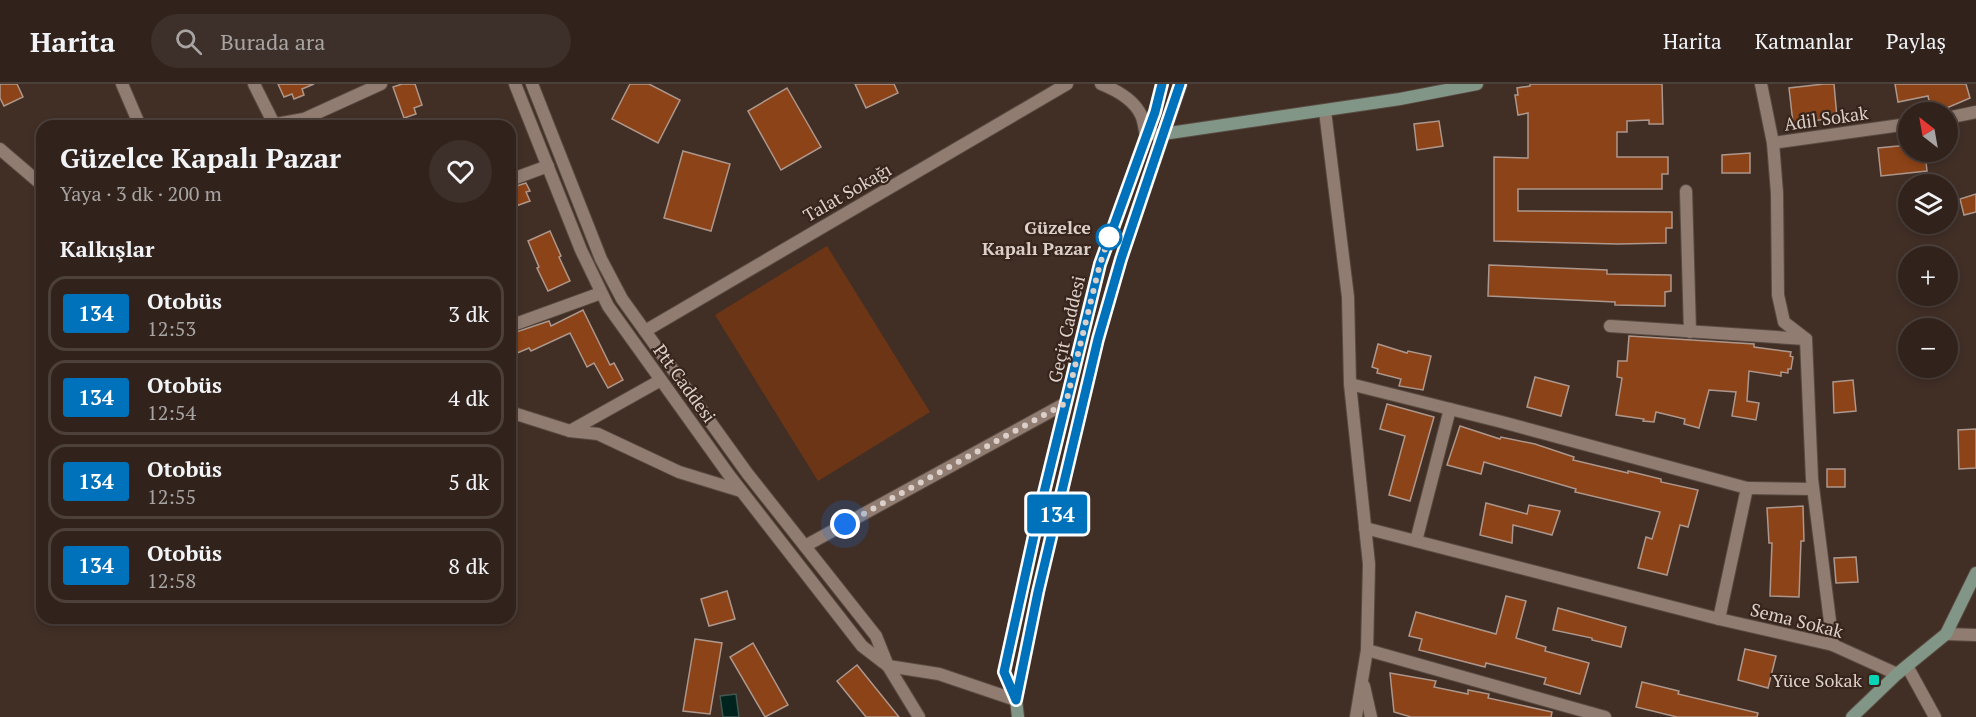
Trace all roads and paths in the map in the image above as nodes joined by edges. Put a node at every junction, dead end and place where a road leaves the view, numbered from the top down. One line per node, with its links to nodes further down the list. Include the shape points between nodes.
1 (122, 84): 15 (street)
2 (254, 84): 16 (street)
3 (381, 84): 17 (street)
4 (515, 84): 23 (street, Ptt Caddesi)
5 (532, 84): 30 (street, Ptt Caddesi, via 602,259 622,299)
6 (1066, 84): 30 (street, Talat Sokağı)
7 (1101, 84): 19 (street, via 1130,101 1141,114)
8 (1162, 84): 19 (main road, Geçit Caddesi)
9 (1180, 84): 20 (main road, Geçit Caddesi)
10 (1477, 84): 12 (main road)
11 (1761, 84): 21 (street, Adil Sokak)
12 (1325, 111): 20 (main road); 34 (street, via 1348,297)
13 (1976, 112): 14 (street)
14 (1958, 116)
15 (137, 120)
16 (268, 120)
17 (310, 120)
18 (1898, 125): 21 (street, Adil Sokak)
19 (1146, 135): 20 (main road); 35 (main road, Geçit Caddesi, via 1100,264)
20 (1163, 135): 54 (main road, Geçit Caddesi, via 1098,339)
21 (1773, 143): 32 (street, via 1778,295 1784,322)
22 (0, 149): 25 (street)
23 (548, 166): 24 (street); 27 (street, Ptt Caddesi)
24 (516, 178)
25 (36, 180)
26 (1686, 191): 31 (street)
27 (601, 293): 28 (street); 33 (street, Ptt Caddesi)
28 (516, 324)
29 (1610, 326): 31 (street)
30 (645, 331): 44 (street, Ptt Caddesi)
31 (1690, 332): 32 (street)
32 (1806, 339): 40 (street)
33 (661, 380): 38 (street); 41 (street, Ptt Caddesi)
34 (1350, 384): 36 (street); 42 (street)
35 (1066, 403): 44 (street); 54 (main road, Geçit Caddesi, via 1004,672)
36 (1450, 409): 39 (street); 43 (street)
37 (516, 414): 38 (street)
38 (570, 431): 41 (street, via 598,434 679,472)
39 (1747, 488): 40 (street); 46 (street)
40 (1813, 489): 49 (street)
41 (741, 491): 51 (street, Ptt Caddesi, via 862,646)
42 (1365, 528): 43 (street, Sema Sokak); 50 (street, via 1369,564)
43 (1416, 541): 46 (street, Sema Sokak)
44 (805, 546): 51 (street, Ptt Caddesi, via 876,636)
45 (1976, 573): 47 (main road)
46 (1719, 619): 49 (street, Sema Sokak)
47 (1946, 634): 48 (street); 52 (main road)
48 (1976, 635)
49 (1833, 645): 52 (street, Sema Sokak)
50 (1367, 650): 53 (street); 59 (street)
51 (888, 666): 54 (street, via 939,674); 55 (street, Ptt Caddesi)
52 (1902, 670): 60 (main road); 61 (street)
53 (1363, 679): 57 (street); 58 (street)
54 (1016, 700): 56 (main road)
55 (919, 717)
56 (1018, 717)
57 (1356, 717)
58 (1371, 717)
59 (1605, 717)
60 (1852, 717)
61 (1935, 717)

